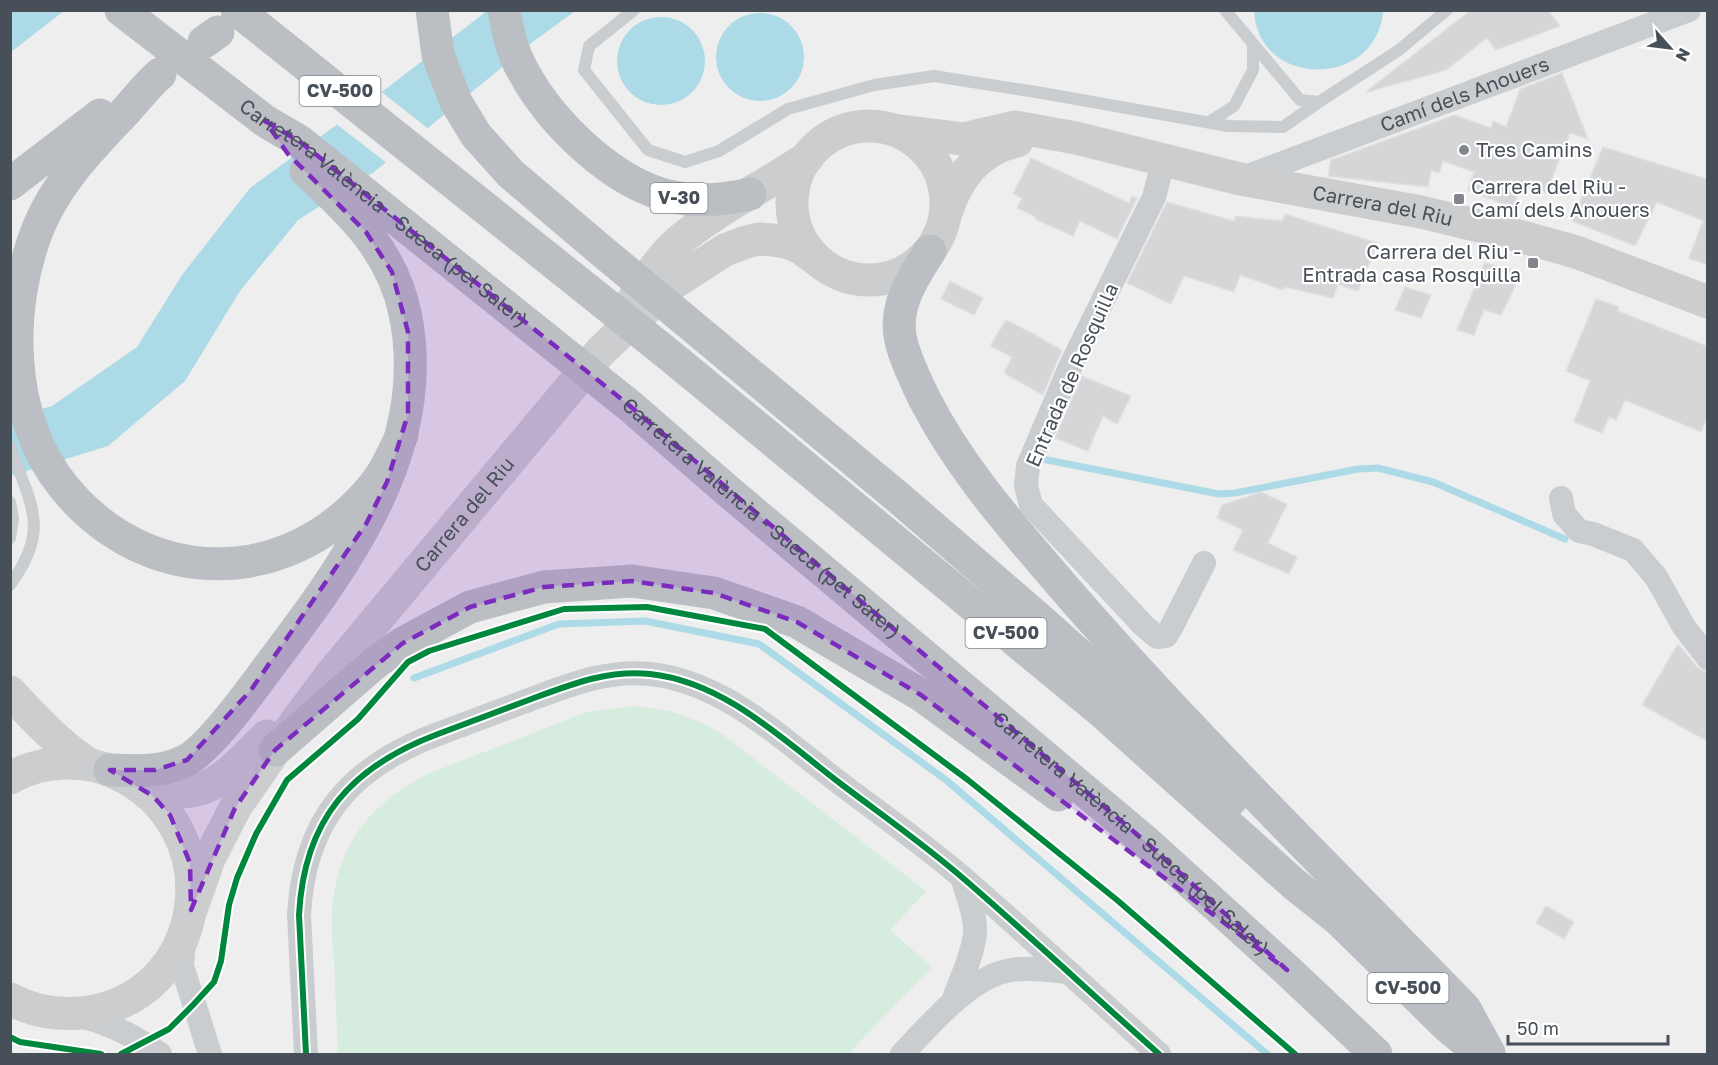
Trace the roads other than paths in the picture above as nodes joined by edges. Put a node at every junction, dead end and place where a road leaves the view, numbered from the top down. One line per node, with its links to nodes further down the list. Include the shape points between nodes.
1 (121, 10): 22 (highway, Carretera València - Sueca (pel Saler), via 265,121 299,141)
2 (432, 10): 41 (highway, via 438,55 450,88 464,117 490,152 603,252 900,499 1134,704 1306,873)
3 (504, 10): 20 (highway, V-30, via 514,52 538,95 570,133 606,164 654,192 674,197 715,201)
4 (634, 10): 11 (lane, via 589,46 584,70 648,150 685,162 719,151 788,109 874,85 934,76)
5 (1225, 10): 9 (lane)
6 (1447, 10): 10 (lane, via 1399,50)
7 (1689, 10): 17 (street, Camí dels Anouers)
8 (220, 28): 41 (highway, CV-500, via 442,173 1101,711)
9 (1254, 46): 10 (lane, via 1300,100); 11 (lane, via 1253,70 1234,106)
10 (1319, 102): 11 (lane, via 1283,127)
11 (1209, 122)
12 (898, 131): 13 (street, Carrera del Riu, via 963,139 1015,127); 14 (street, via 859,126 822,142); 21 (street, via 917,142 937,165 946,196)
13 (1051, 133): 15 (street, Carrera del Riu); 21 (street, Carrera del Riu, via 1009,143 979,159 959,182)
14 (808, 157): 20 (street, Carrera del Riu); 24 (street, via 798,174 792,209 802,243)
15 (1162, 160): 17 (street, Carrera del Riu); 32 (street, Entrada de Rosquilla, via 1154,197 1071,365 1028,466 1026,486 1031,505 1156,637 1166,636 1172,628)
16 (38, 163): 18 (highway); 19 (highway); 27 (highway, via 123,97 153,81 65,180 40,225 20,297 18,346 22,389 34,433 62,485 113,532 177,560 227,564 276,556 326,530 352,509 371,489)
17 (1240, 179): 25 (street, Carrera del Riu, via 1421,212 1508,233 1576,252)
18 (10, 184)
19 (10, 189)
20 (750, 194): 26 (street, Carrera del Riu, via 702,223 665,256)
21 (946, 215): 23 (street)
22 (378, 222): 27 (highway, via 382,253 405,313 411,373); 43 (highway, Carretera València - Sueca (pel Saler), via 535,331 630,406 1146,842)
23 (930, 251): 24 (street, via 900,274 882,279 846,277); 55 (highway, via 909,283 899,328 912,375 962,460 1099,630 1465,1009)
24 (814, 258): 26 (street, Carrera del Riu, via 801,248 773,240 759,239 725,250 671,285)
25 (1707, 302)
26 (601, 351): 35 (street, Carrera del Riu)
27 (402, 435): 38 (highway, via 382,492 338,570 303,622 211,738 187,760 172,766)
28 (10, 447): 33 (lane, via 34,525 28,559)
29 (1561, 498): 34 (street, via 1563,514 1579,531 1633,550 1656,577)
30 (11, 504): 31 (lane)
31 (10, 538)
32 (1204, 563)
33 (10, 585)
34 (1707, 658)
35 (329, 677): 37 (street, Carrera del Riu); 38 (street, Carrera del Riu, via 248,755 215,783 196,792 155,789)
36 (10, 692): 38 (street, Carrera del Riu, via 69,752)
37 (275, 750): 42 (street, Carrera del Riu, via 235,808 209,859); 43 (highway, via 403,643 470,607 544,587 633,581 714,592 797,622 921,695)
38 (111, 772): 39 (street, via 65,763 40,766); 42 (street, via 153,796 183,838 192,883)
39 (10, 778)
40 (962, 877): 44 (street); 46 (street, via 975,932); 50 (street, via 750,714 702,686 630,673 576,682 390,755 364,772 330,810 313,843 300,892)
41 (1338, 919): 54 (highway, CV-500)
42 (188, 920): 47 (street, Carrera del Riu, via 175,953 142,990 95,1011); 49 (street, via 182,966)
43 (1287, 970): 53 (highway, Carretera València - Sueca (pel Saler))
44 (1067, 972): 46 (street, via 1009,970); 52 (street)
45 (10, 999): 47 (street, Carrera del Riu, via 43,1011)
46 (952, 1002): 51 (street)
47 (68, 1014): 48 (street, via 113,1026)
48 (160, 1054)
49 (210, 1054)
50 (306, 1054)
51 (902, 1054)
52 (1159, 1054)
53 (1376, 1054)
54 (1481, 1054)
55 (1490, 1054)

